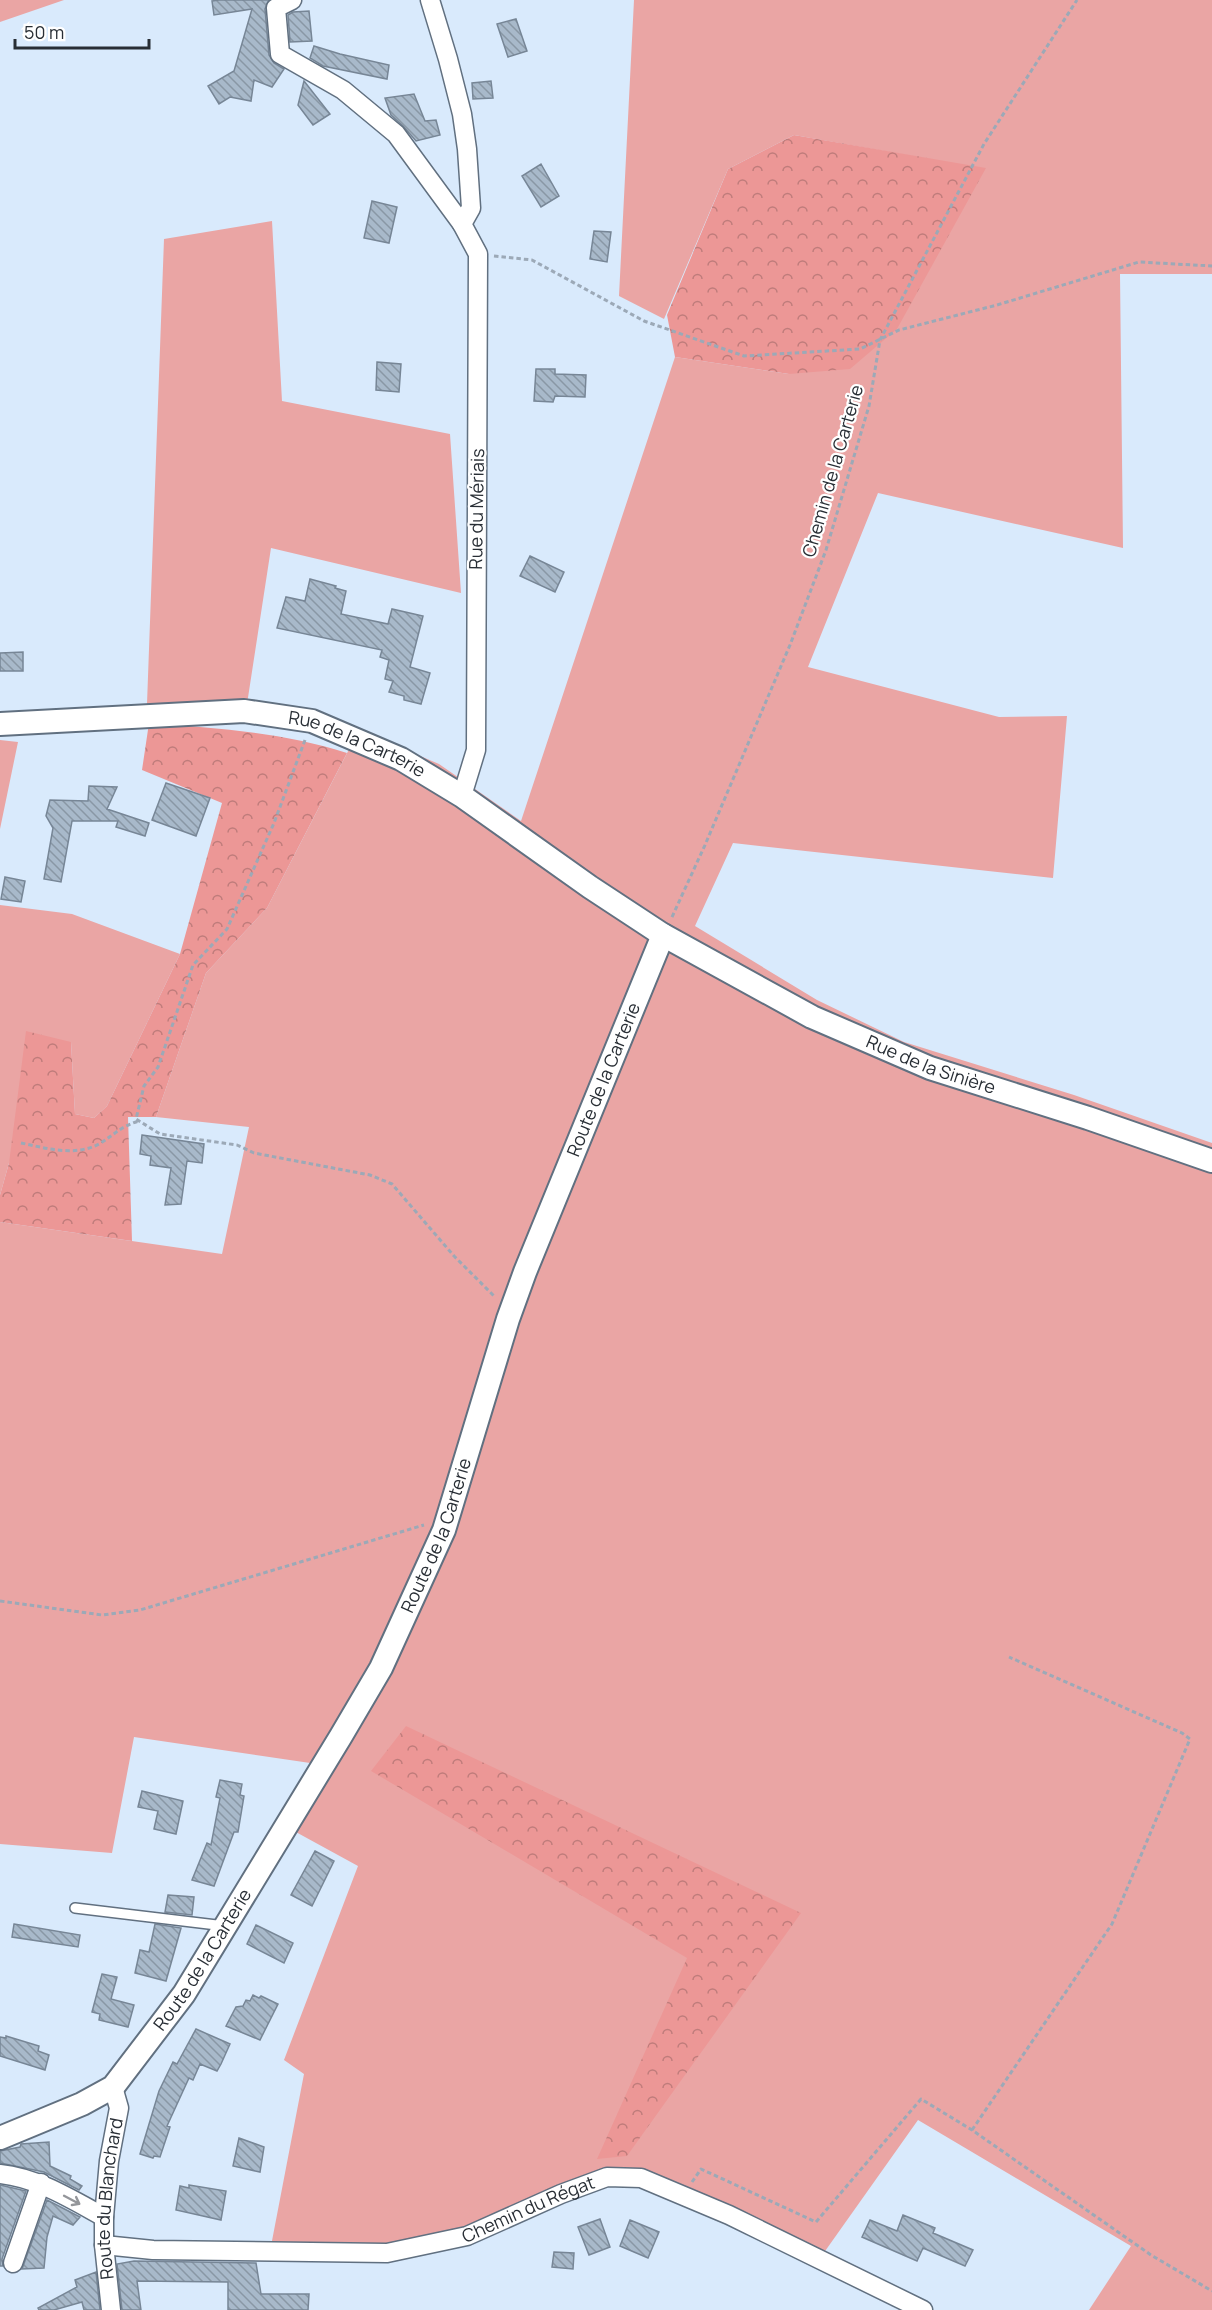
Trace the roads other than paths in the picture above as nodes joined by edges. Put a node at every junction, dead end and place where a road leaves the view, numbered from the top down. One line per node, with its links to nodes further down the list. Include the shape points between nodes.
1 (430, 0): 3 (street, via 462,114 467,149 471,208)
2 (281, 3): 3 (street, Rue du Mériais, via 280,54 343,90 396,134)
3 (462, 224): 5 (street, Rue du Mériais, via 478,254 476,750)
4 (0, 724): 5 (street, Rue de la Carterie, via 244,711 312,721 401,759)
5 (462, 796): 6 (street, Rue de la Carterie)
6 (663, 935): 7 (street, Rue de la Sinière, via 812,1017 930,1068); 9 (street, Route de la Carterie, via 508,1319 444,1530 418,1591 381,1668)
7 (1212, 1161)
8 (75, 1908): 9 (lane)
9 (225, 1926): 10 (street, Route de la Carterie, via 183,1994)
10 (112, 2087): 11 (street, via 82,2104); 14 (street, Route du Blanchard, via 119,2108)
11 (0, 2138)
12 (0, 2174): 13 (street)
13 (41, 2183): 14 (street, one-way to 14); 16 (street)
14 (104, 2217): 15 (street, Route du Blanchard)
15 (105, 2245): 17 (street, Route du Blanchard); 18 (street, Chemin du Régat, via 153,2250 387,2253 467,2236 607,2177 641,2178 791,2244)
16 (13, 2263)
17 (111, 2310)
18 (923, 2310)

